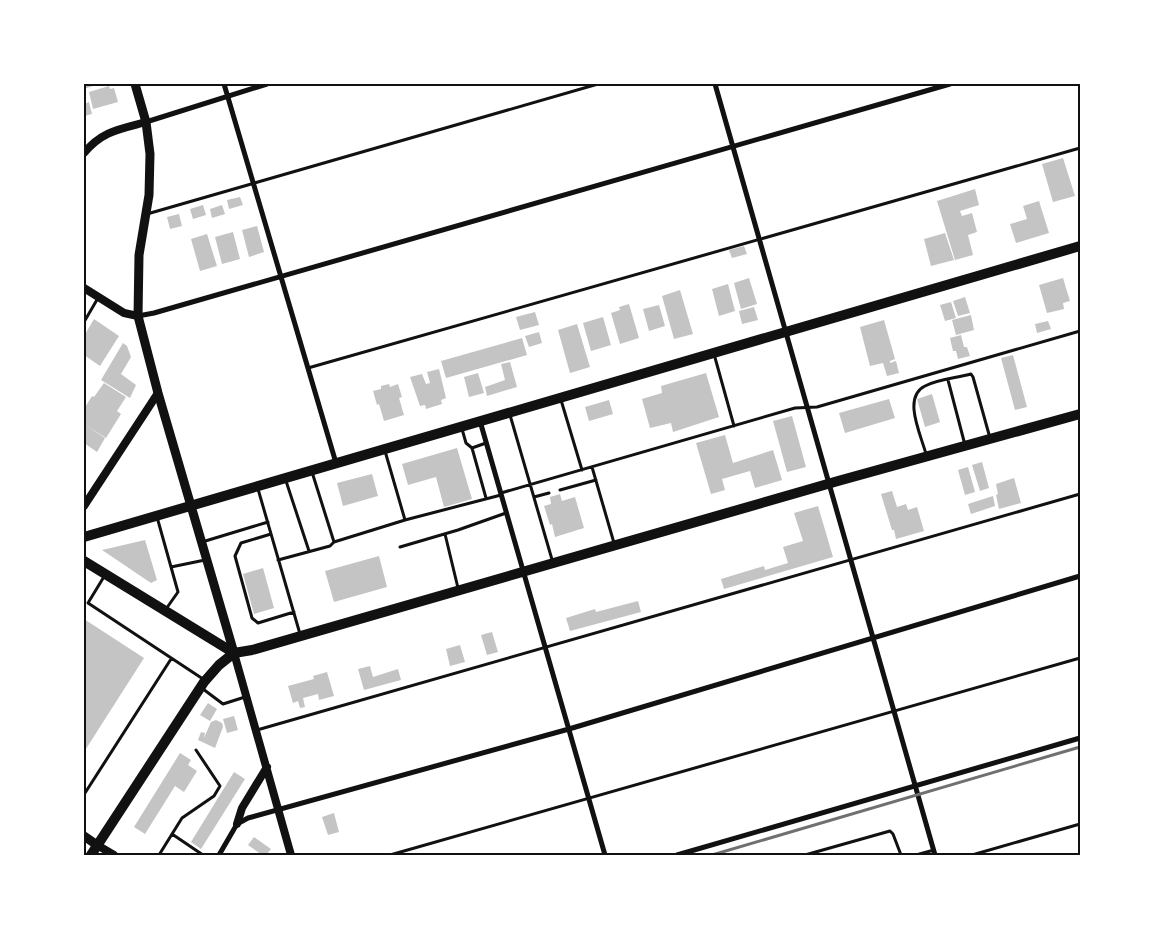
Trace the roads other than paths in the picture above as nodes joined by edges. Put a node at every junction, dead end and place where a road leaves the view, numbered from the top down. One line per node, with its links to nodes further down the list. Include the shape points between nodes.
1 (135, 84): 8 (main road)
2 (224, 84): 7 (street)
3 (267, 84): 7 (street)
4 (598, 84): 12 (lane)
5 (715, 84): 9 (street)
6 (950, 84): 9 (street)
7 (227, 95): 8 (street); 12 (street)
8 (146, 122): 11 (street, via 97,138); 13 (main road, via 150,154)
9 (733, 147): 14 (street); 16 (street)
10 (1080, 148): 14 (lane)
11 (84, 153)
12 (254, 184): 13 (lane); 16 (street)
13 (146, 214): 19 (main road, via 139,255)
14 (759, 240): 22 (street); 24 (lane)
15 (1080, 246): 22 (main road)
16 (281, 277): 19 (street); 24 (street)
17 (84, 288): 18 (street)
18 (98, 298): 19 (street, via 124,313); 20 (lane)
19 (138, 316): 26 (main road)
20 (84, 322)
21 (1080, 331): 28 (lane)
22 (785, 332): 23 (main road); 28 (street)
23 (713, 353): 27 (main road); 33 (lane)
24 (308, 368): 40 (street)
25 (948, 380): 34 (lane, via 971,374); 36 (lane); 39 (lane, via 923,387 914,397 913,406)
26 (158, 393): 55 (main road); 56 (street)
27 (560, 397): 29 (main road); 43 (lane)
28 (806, 408): 33 (lane, via 795,408); 46 (street)
29 (509, 412): 31 (main road); 47 (lane)
30 (1080, 414): 34 (main road)
31 (480, 420): 32 (main road); 35 (street)
32 (461, 426): 37 (main road); 38 (lane, via 466,444)
33 (734, 426): 41 (lane)
34 (990, 438): 36 (main road)
35 (486, 443): 38 (lane); 51 (street)
36 (966, 446): 39 (main road)
37 (384, 448): 40 (main road); 59 (lane)
38 (472, 448): 54 (lane)
39 (927, 456): 46 (main road)
40 (336, 463): 42 (main road)
41 (592, 467): 43 (lane); 45 (lane)
42 (312, 470): 44 (main road); 65 (lane)
43 (582, 470): 47 (lane)
44 (285, 478): 48 (main road); 68 (lane)
45 (596, 480): 49 (lane); 66 (lane)
46 (828, 484): 66 (main road); 71 (street)
47 (530, 485): 51 (lane); 53 (lane)
48 (257, 486): 55 (main road); 60 (lane)
49 (560, 490)
50 (549, 493): 53 (lane)
51 (501, 494): 54 (lane); 57 (street)
52 (1080, 494): 71 (lane)
53 (534, 497): 72 (lane)
54 (486, 498): 59 (lane)
55 (190, 505): 58 (main road); 64 (main road)
56 (84, 506)
57 (506, 513): 62 (lane); 75 (street)
58 (156, 515): 63 (main road); 74 (lane)
59 (405, 520): 65 (lane)
60 (268, 522): 61 (lane); 64 (lane)
61 (271, 534): 70 (lane); 80 (lane, via 241,543 235,556 252,618 258,623)
62 (445, 534): 67 (lane); 78 (lane)
63 (84, 537)
64 (201, 542): 69 (main road)
65 (334, 542): 68 (lane)
66 (615, 546): 72 (main road)
67 (400, 547)
68 (309, 551): 70 (lane)
69 (206, 560): 74 (lane); 84 (main road)
70 (278, 560): 80 (lane)
71 (850, 560): 82 (street); 83 (lane)
72 (553, 564): 75 (main road)
73 (86, 565): 76 (main road)
74 (171, 567): 79 (lane, via 178,592)
75 (524, 572): 78 (main road); 83 (street)
76 (106, 574): 79 (main road); 86 (lane, via 88,603)
77 (1080, 576): 82 (street)
78 (459, 591): 81 (main road)
79 (165, 610): 84 (main road)
80 (294, 612): 81 (lane)
81 (300, 636): 84 (main road)
82 (872, 637): 89 (street); 90 (street)
83 (545, 648): 90 (street); 91 (lane)
84 (234, 653): 87 (main road); 88 (street)
85 (1080, 658): 89 (lane)
86 (171, 659): 87 (lane); 96 (lane)
87 (202, 684): 88 (lane, via 223,704); 103 (main road)
88 (246, 697): 91 (street)
89 (894, 712): 95 (street); 97 (lane)
90 (569, 729): 97 (street); 98 (street)
91 (256, 730): 94 (street)
92 (1080, 738): 95 (street)
93 (196, 750): 101 (lane, via 220,786 214,796 182,818)
94 (267, 767): 98 (street); 99 (street, via 242,808)
95 (915, 786): 104 (street); 113 (street)
96 (84, 792)
97 (589, 798): 111 (lane); 112 (street)
98 (278, 809): 99 (street); 110 (street)
99 (237, 824): 109 (street)
100 (1080, 824): 117 (lane)
101 (172, 834): 107 (lane); 108 (lane)
102 (84, 836): 103 (main road)
103 (97, 845): 105 (main road); 106 (street)
104 (934, 853): 116 (lane)
105 (91, 855)
106 (114, 855)
107 (159, 855)
108 (203, 855)
109 (219, 855)
110 (291, 855)
111 (390, 855)
112 (605, 855)
113 (677, 855)
114 (805, 855): 115 (lane, via 890,831)
115 (901, 855)
116 (916, 855)
117 (972, 855)

